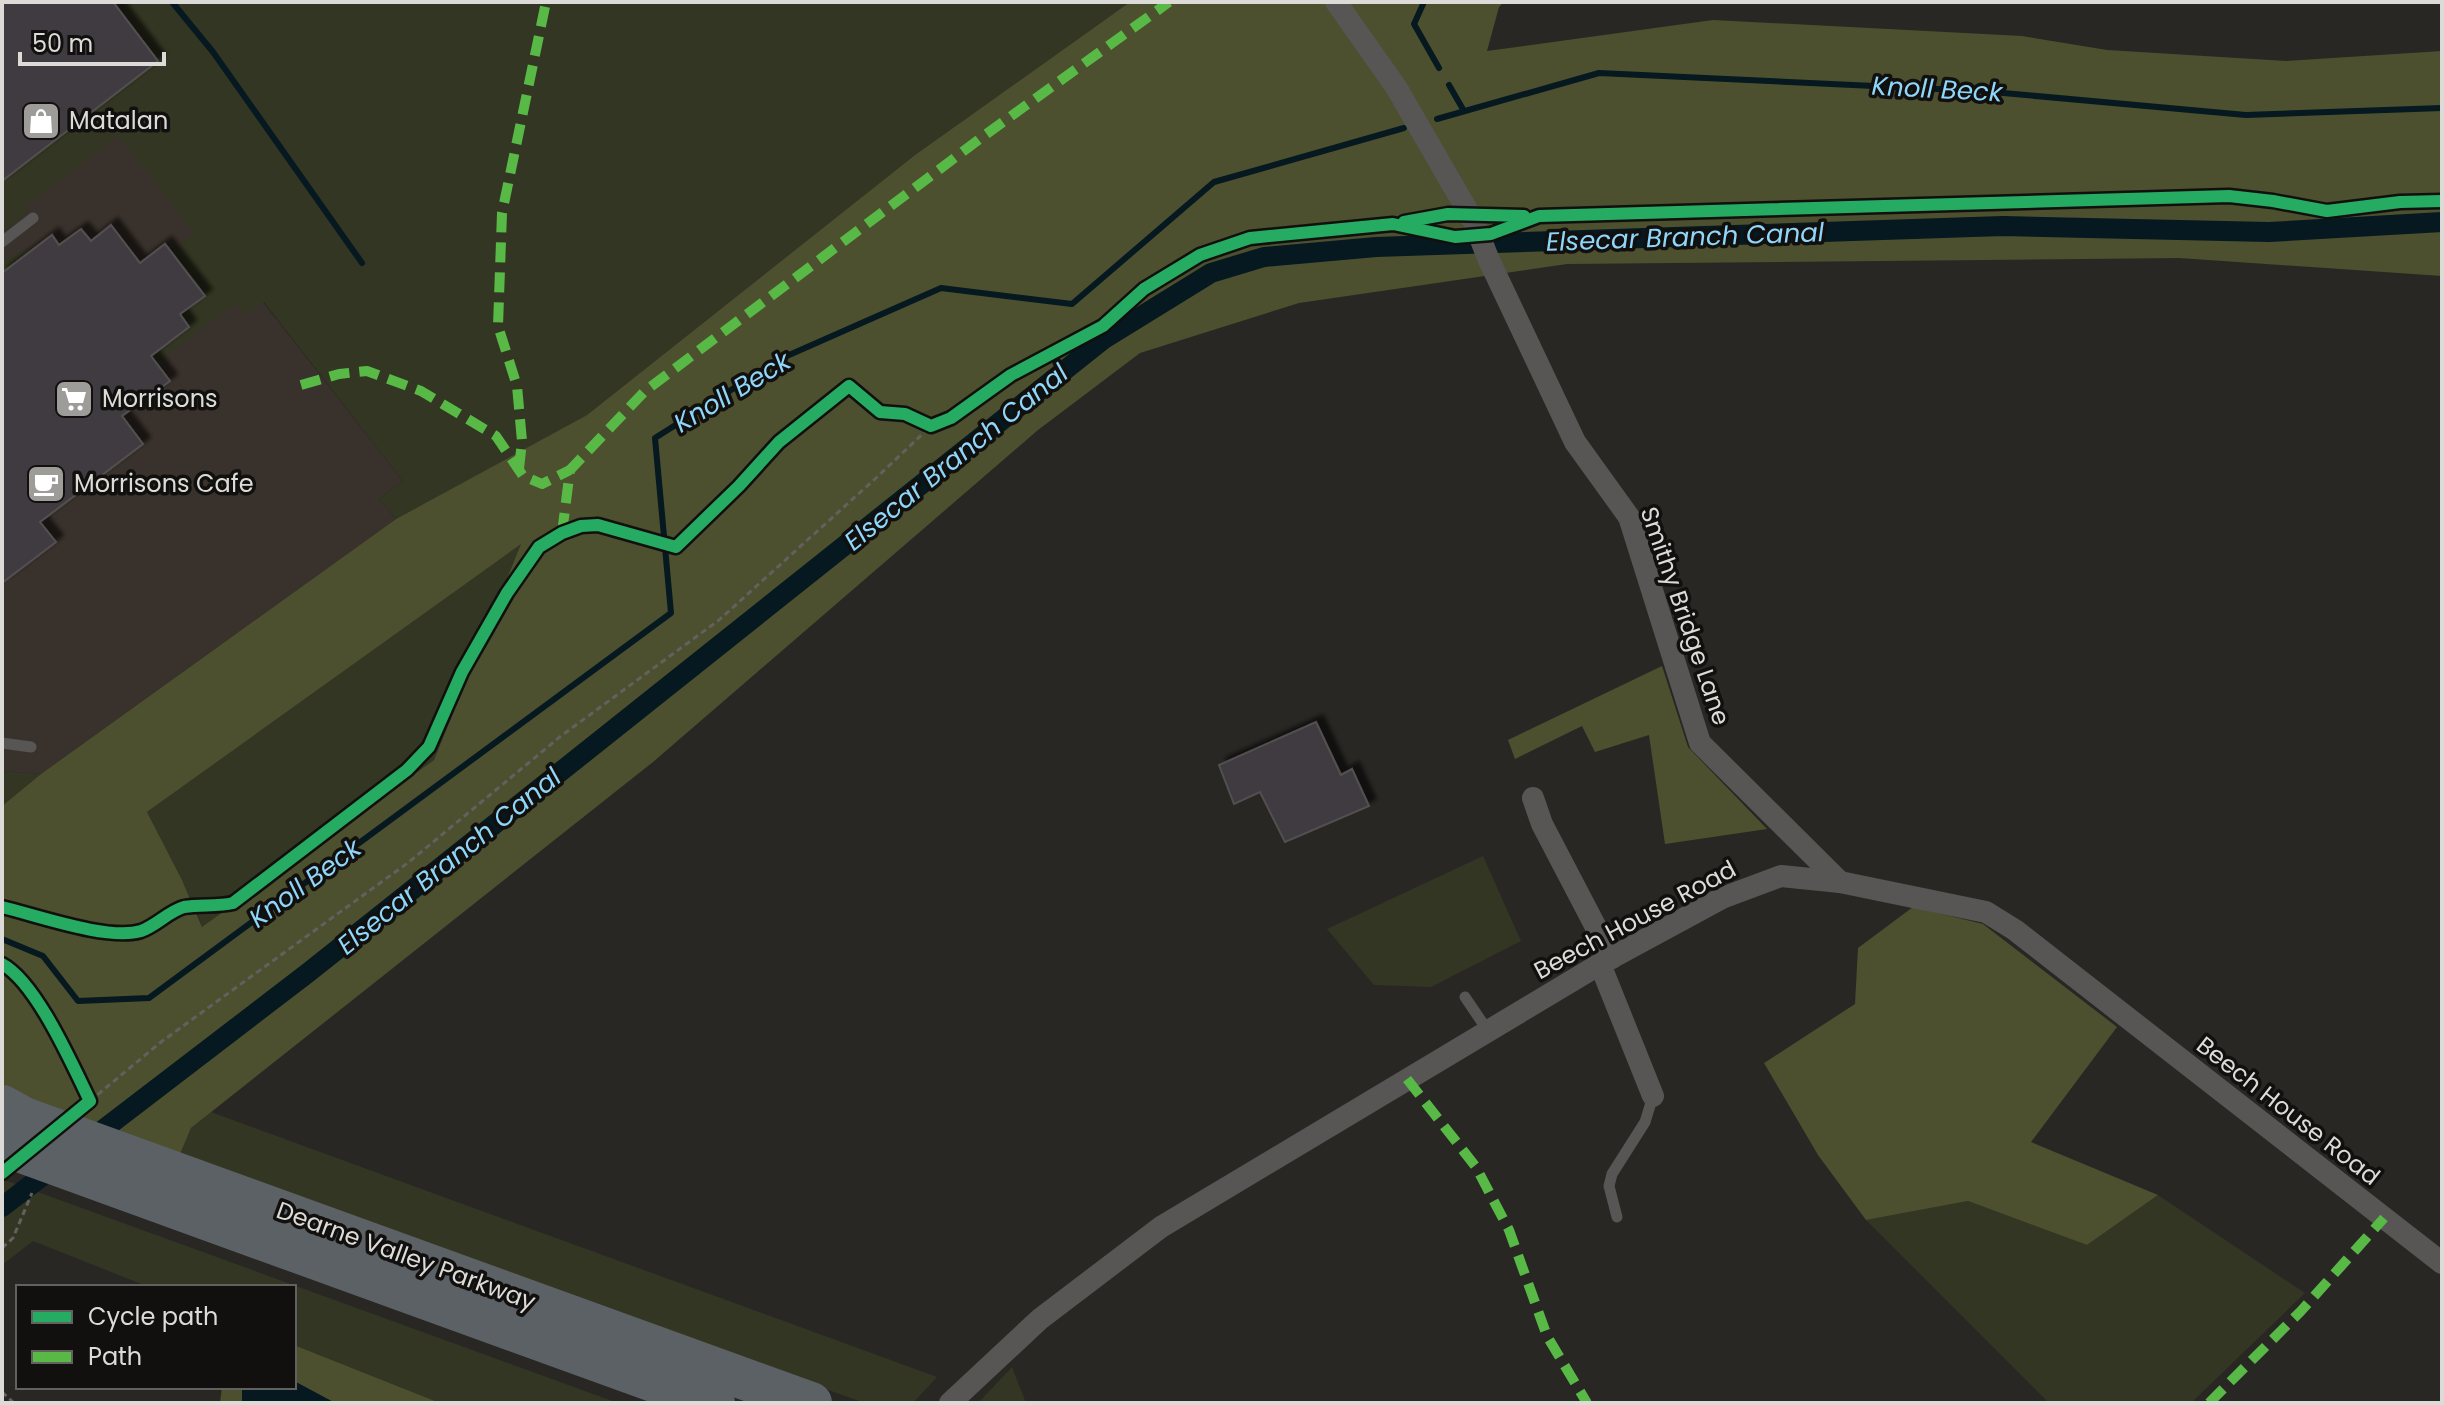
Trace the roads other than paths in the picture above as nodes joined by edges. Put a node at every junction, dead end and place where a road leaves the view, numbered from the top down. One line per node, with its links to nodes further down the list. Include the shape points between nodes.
1 (1336, 2): 7 (street, Smithy Bridge Lane, via 1396,87 1474,222 1575,442 1629,517 1700,743)
2 (33, 218): 3 (lane)
3 (2, 242)
4 (2, 743): 5 (lane)
5 (31, 747)
6 (1533, 798): 8 (street)
7 (1840, 882): 8 (street, Beech House Road, via 1781,876 1722,898); 15 (street, Beech House Road, via 1986,912 2015,930)
8 (1606, 961): 10 (street, Beech House Road); 11 (street)
9 (1465, 997): 10 (lane)
10 (1488, 1031): 18 (street, Beech House Road, via 1161,1227 1040,1319)
11 (1653, 1096): 14 (lane, via 1645,1122 1612,1174 1609,1186)
12 (8, 1129): 13 (highway, Dearne Valley Parkway)
13 (195, 1198): 16 (highway, Dearne Valley Parkway); 17 (highway, Dearne Valley Parkway)
14 (1617, 1217)
15 (2442, 1263)
16 (714, 1403)
17 (811, 1403)
18 (950, 1403)

